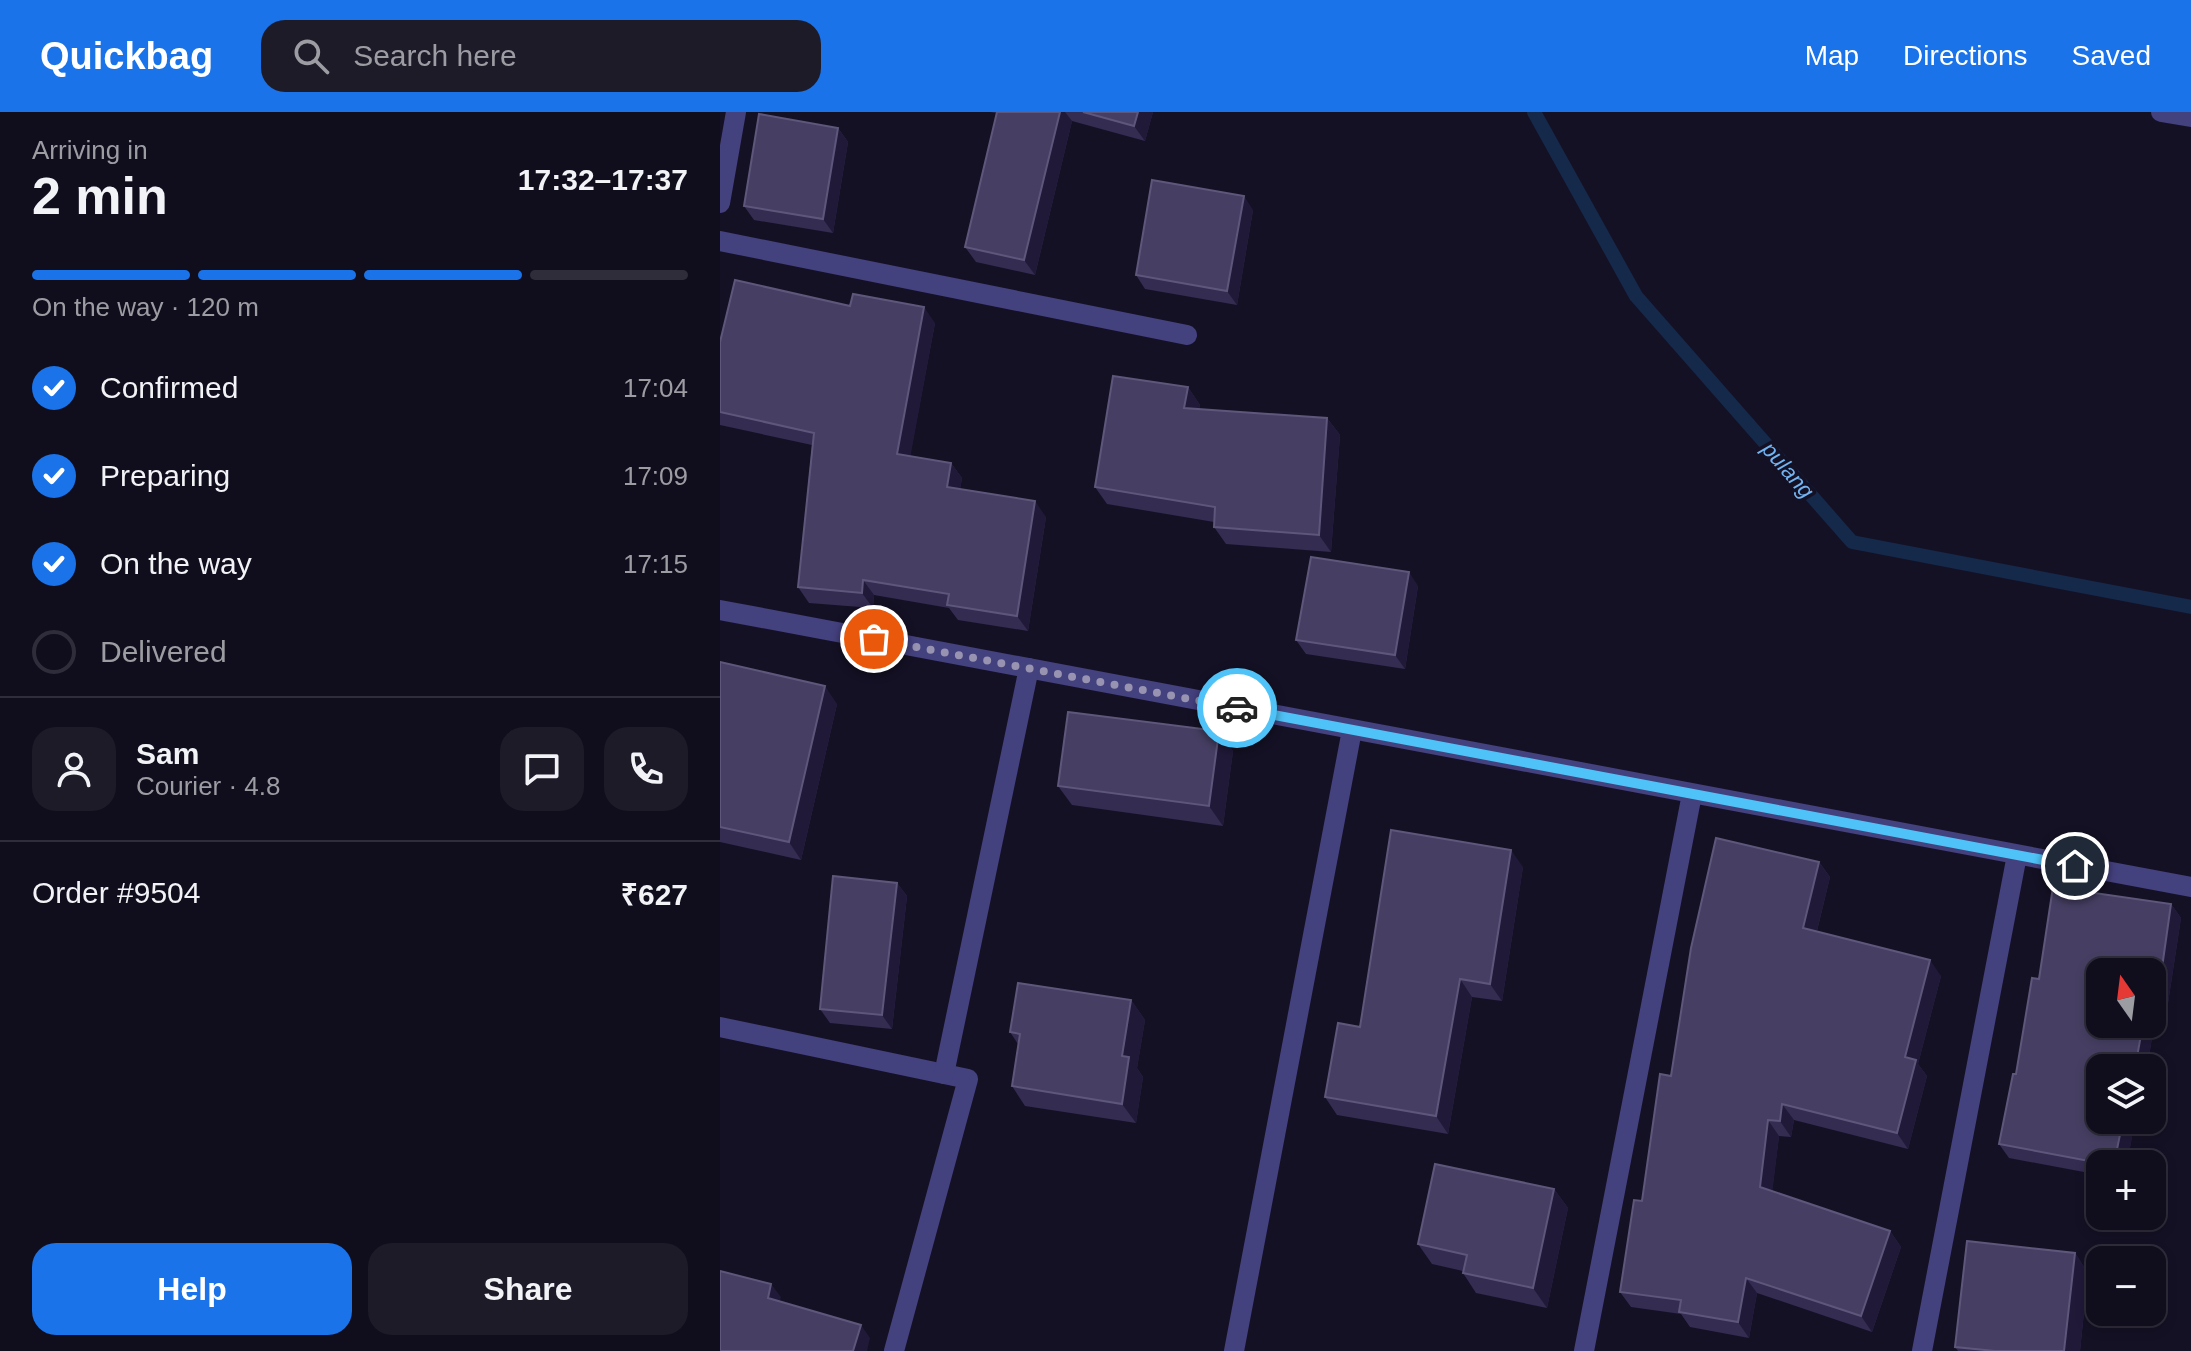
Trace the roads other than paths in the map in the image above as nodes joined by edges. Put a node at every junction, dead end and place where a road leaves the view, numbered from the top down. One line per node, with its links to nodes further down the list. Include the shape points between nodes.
1 (736, 112): 4 (street)
2 (2161, 112): 3 (street)
3 (2191, 117)
4 (720, 203)
5 (720, 241): 6 (street)
6 (1187, 335)
7 (720, 610): 8 (street)
8 (1029, 668): 9 (street); 14 (street)
9 (1352, 730): 10 (street); 16 (street)
10 (1692, 794): 11 (street); 17 (street)
11 (2017, 855): 12 (street); 18 (street)
12 (2191, 887)
13 (720, 1027): 14 (street)
14 (944, 1074): 15 (street, via 968,1079)
15 (894, 1351)
16 (1234, 1351)
17 (1584, 1351)
18 (1922, 1351)

